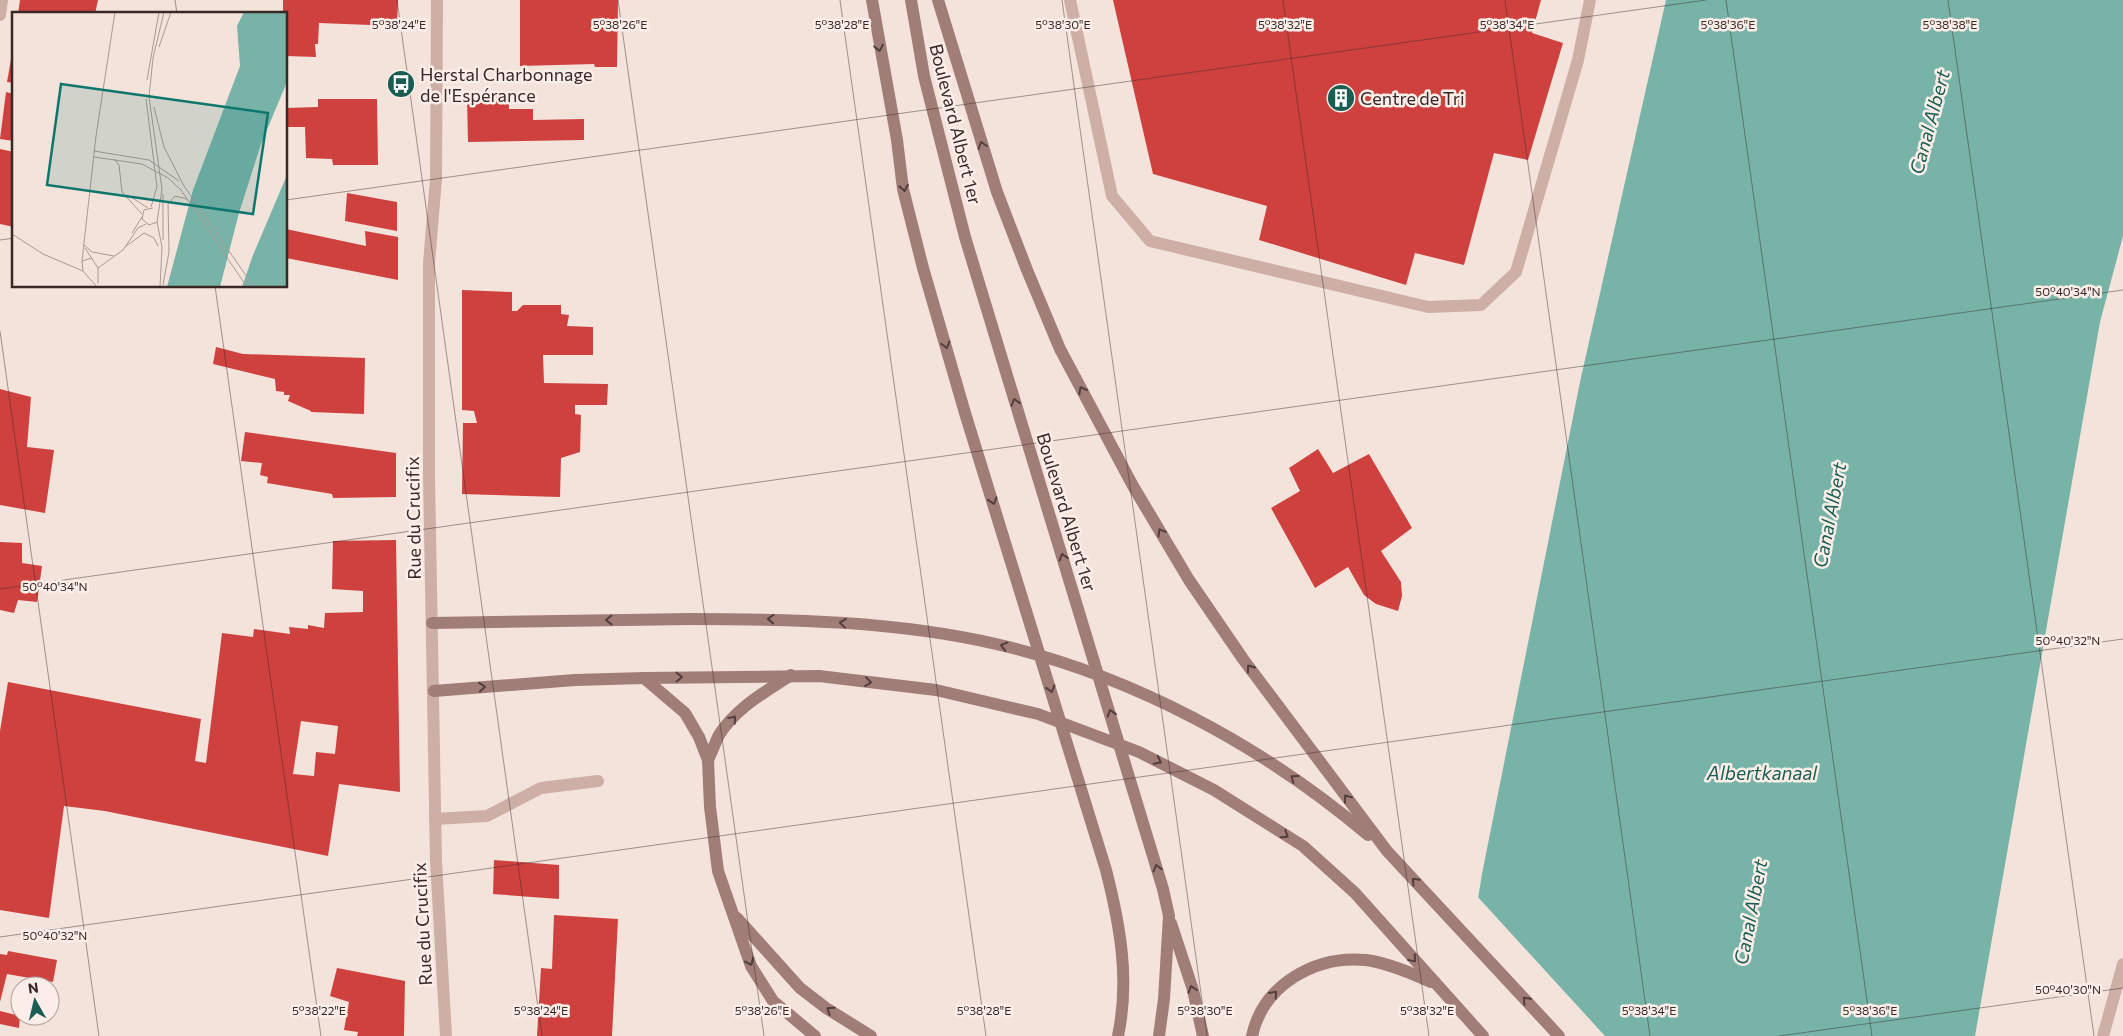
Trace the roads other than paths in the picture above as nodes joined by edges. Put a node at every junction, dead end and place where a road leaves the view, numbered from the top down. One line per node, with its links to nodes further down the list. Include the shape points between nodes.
1 (2, 0): 8 (street)
2 (437, 0): 9 (street, Rue du Crucifix, via 436,179 429,263)
3 (872, 0): 24 (main road, one-way to 24, via 903,189 924,268 1115,904 1123,948 1124,981)
4 (911, 0): 18 (main road, Boulevard Albert 1er, one-way to 4, via 1141,812 965,237 927,86)
5 (938, 0): 16 (main road, one-way to 5, via 1243,659 1190,580 1133,486 1060,348 996,192)
6 (1070, 0): 7 (street, via 1112,196 1150,241 1428,307 1481,305 1516,272 1578,60)
7 (1590, 0)
8 (0, 15)
9 (432, 623): 12 (street, Rue du Crucifix); 16 (main road, one-way to 9, via 1287,773 1227,736 1165,704 1106,679 1050,658 995,643 920,631 820,621)
10 (791, 675): 11 (main road, one-way to 10); 13 (main road, one-way to 10, via 719,736 735,714); 20 (main road, one-way to 20, via 936,690 1038,714 1139,752 1214,790 1303,846 1355,893)
11 (644, 678): 12 (main road, one-way to 11); 13 (main road, via 685,713)
12 (434, 691): 15 (street, Rue du Crucifix)
13 (708, 760): 17 (main road, via 718,871)
14 (598, 781): 15 (street, via 541,788 488,816)
15 (435, 819): 21 (street, Rue du Crucifix, via 438,932)
16 (1387, 851): 29 (main road, one-way to 16)
17 (734, 916): 22 (main road, one-way to 22, via 751,966 773,1001); 23 (main road, one-way to 17, via 800,988)
18 (1169, 916): 25 (main road, Boulevard Albert 1er); 26 (main road, one-way to 18, via 1193,990)
19 (2123, 964): 30 (street)
20 (1434, 983): 27 (main road, one-way to 20, via 1260,1012 1274,993 1289,979 1324,963 1367,960); 28 (main road)
21 (446, 1036)
22 (815, 1036)
23 (871, 1036)
24 (1118, 1036)
25 (1159, 1036)
26 (1203, 1036)
27 (1252, 1036)
28 (1482, 1036)
29 (1559, 1036)
30 (2103, 1036)

